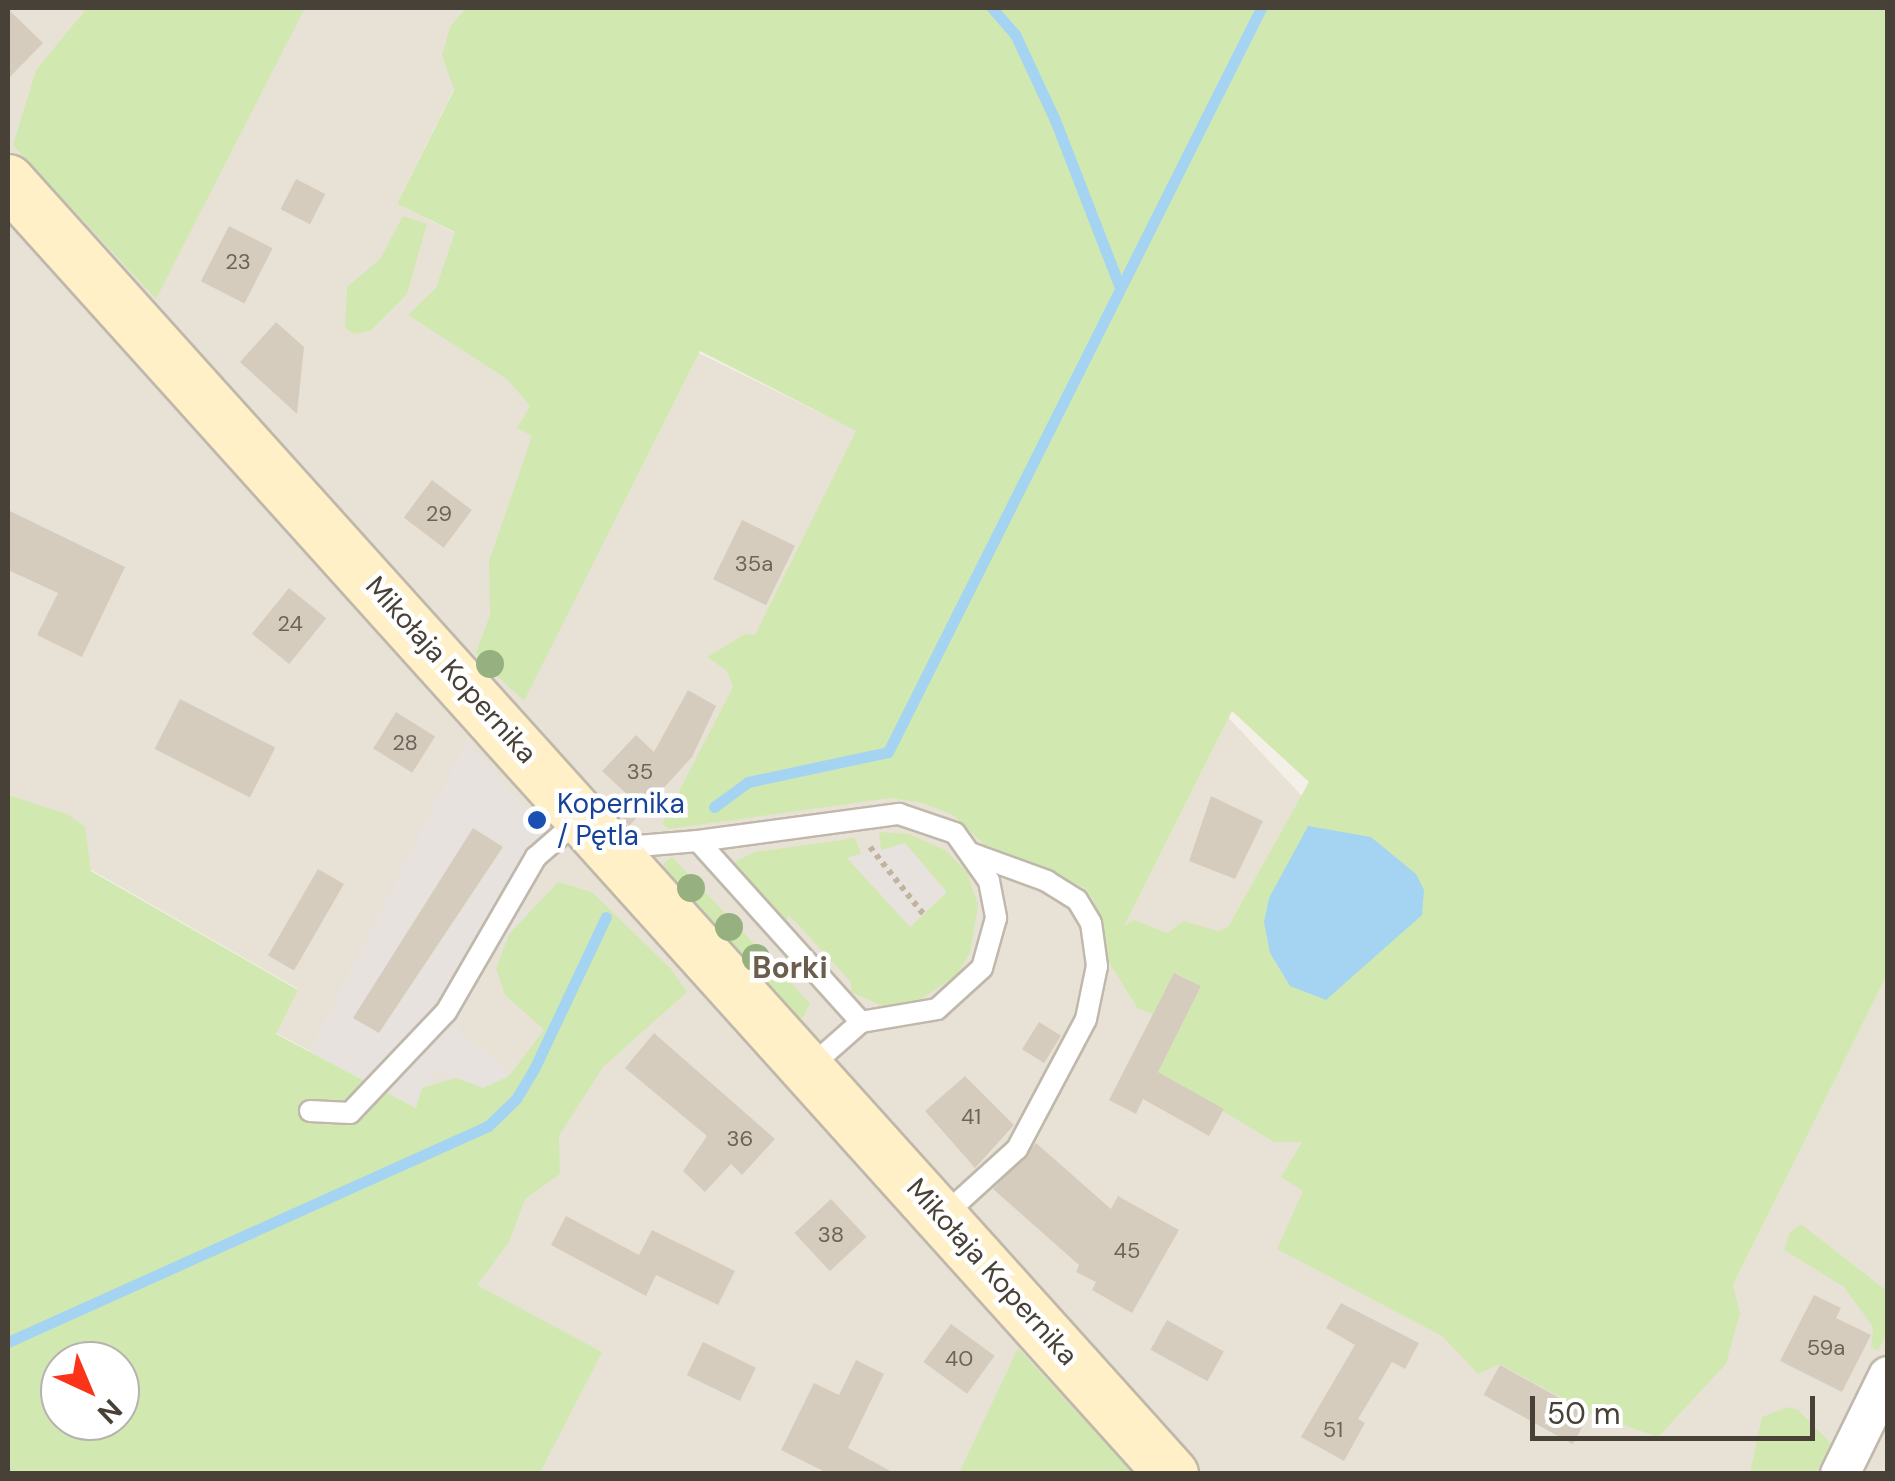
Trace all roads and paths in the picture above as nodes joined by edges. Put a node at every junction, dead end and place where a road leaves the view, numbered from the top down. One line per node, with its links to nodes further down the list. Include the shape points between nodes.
1 (8, 181): 3 (street, Mikołaja Kopernika)
2 (859, 818): 4 (lane); 5 (lane, via 899,814 956,833); 6 (path, via 872,852)
3 (598, 832): 4 (lane); 8 (street, Mikołaja Kopernika); 9 (lane, via 536,857 446,1012 350,1113)
4 (698, 841): 7 (lane)
5 (970, 853): 7 (lane, via 989,881 996,918 982,968 936,1010); 10 (lane, via 1078,900 1091,923 1097,966 1086,1019 1017,1148)
6 (924, 914)
7 (861, 1022): 8 (lane)
8 (808, 1068): 10 (street, Mikołaja Kopernika)
9 (310, 1111)
10 (942, 1216): 12 (street, Mikołaja Kopernika)
11 (1888, 1376): 13 (street)
12 (1172, 1474)
13 (1840, 1474)

